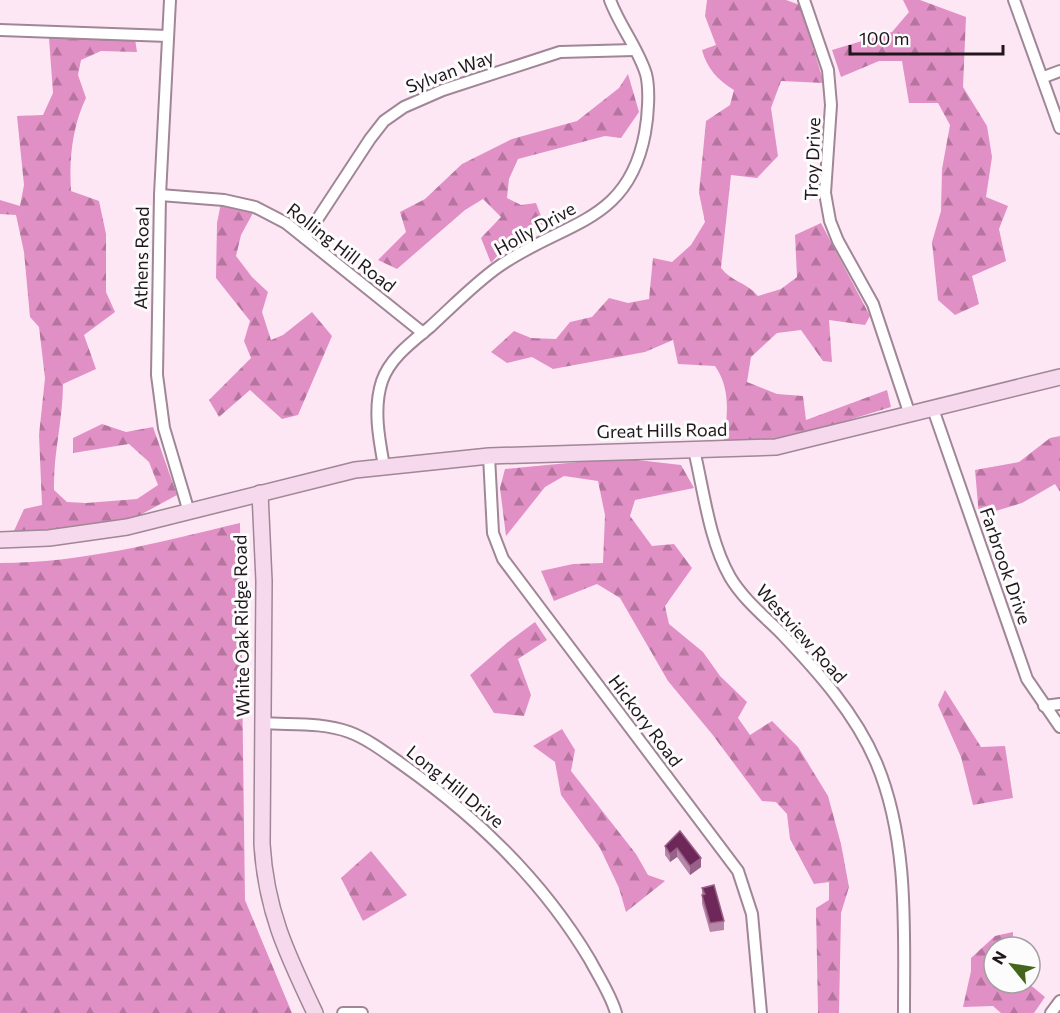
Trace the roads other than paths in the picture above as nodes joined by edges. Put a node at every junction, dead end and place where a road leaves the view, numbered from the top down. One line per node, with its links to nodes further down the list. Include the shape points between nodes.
1 (170, 0): 6 (street, Athens Road)
2 (610, 0): 7 (street, Holly Drive)
3 (804, 0): 16 (street, Troy Drive, via 828,70 831,105 825,193 830,221 873,304)
4 (1014, 0): 9 (street)
5 (0, 30): 6 (street)
6 (168, 36): 11 (street, Athens Road)
7 (634, 50): 12 (street, Sylvan Way, via 560,52 443,90 404,107 384,121 370,139); 13 (street, Holly Drive, via 646,75 647,123 635,167 618,196 602,212 497,268)
8 (1060, 71): 9 (street)
9 (1044, 76): 10 (street)
10 (1060, 128)
11 (160, 195): 12 (street, Rolling Hill Road, via 224,200 255,207); 21 (street, Athens Road, via 158,386 164,428)
12 (305, 238): 13 (street, Rolling Hill Road)
13 (423, 333): 19 (street, Holly Drive, via 403,351 382,381 377,417)
14 (1060, 377): 15 (street, Great Hills Road)
15 (933, 409): 16 (street, Great Hills Road); 24 (street, Farbrook Drive, via 1027,679)
16 (910, 415): 17 (street, Great Hills Road, via 776,447)
17 (694, 450): 18 (street, Great Hills Road); 33 (street, Westview Road, via 718,552 731,577 819,673 876,761 890,804 903,889)
18 (489, 456): 19 (street, Great Hills Road); 32 (street, Hickory Road, via 494,533 503,559 738,871 752,915)
19 (384, 466): 20 (street, Great Hills Road)
20 (260, 494): 21 (street); 25 (street, White Oak Ridge Road)
21 (189, 512): 22 (street, via 106,531)
22 (0, 540)
23 (1060, 704): 24 (street)
24 (1044, 706): 26 (street, Farbrook Drive)
25 (263, 723): 28 (street, White Oak Ridge Road, via 265,882 277,928); 31 (street, Long Hill Drive, via 325,727 350,733 376,747 474,819 532,880 576,937)
26 (1060, 727)
27 (1060, 1001): 34 (street)
28 (315, 1013)
29 (343, 1013): 30 (street)
30 (362, 1013)
31 (616, 1013)
32 (760, 1013)
33 (904, 1013)
34 (1051, 1013)

